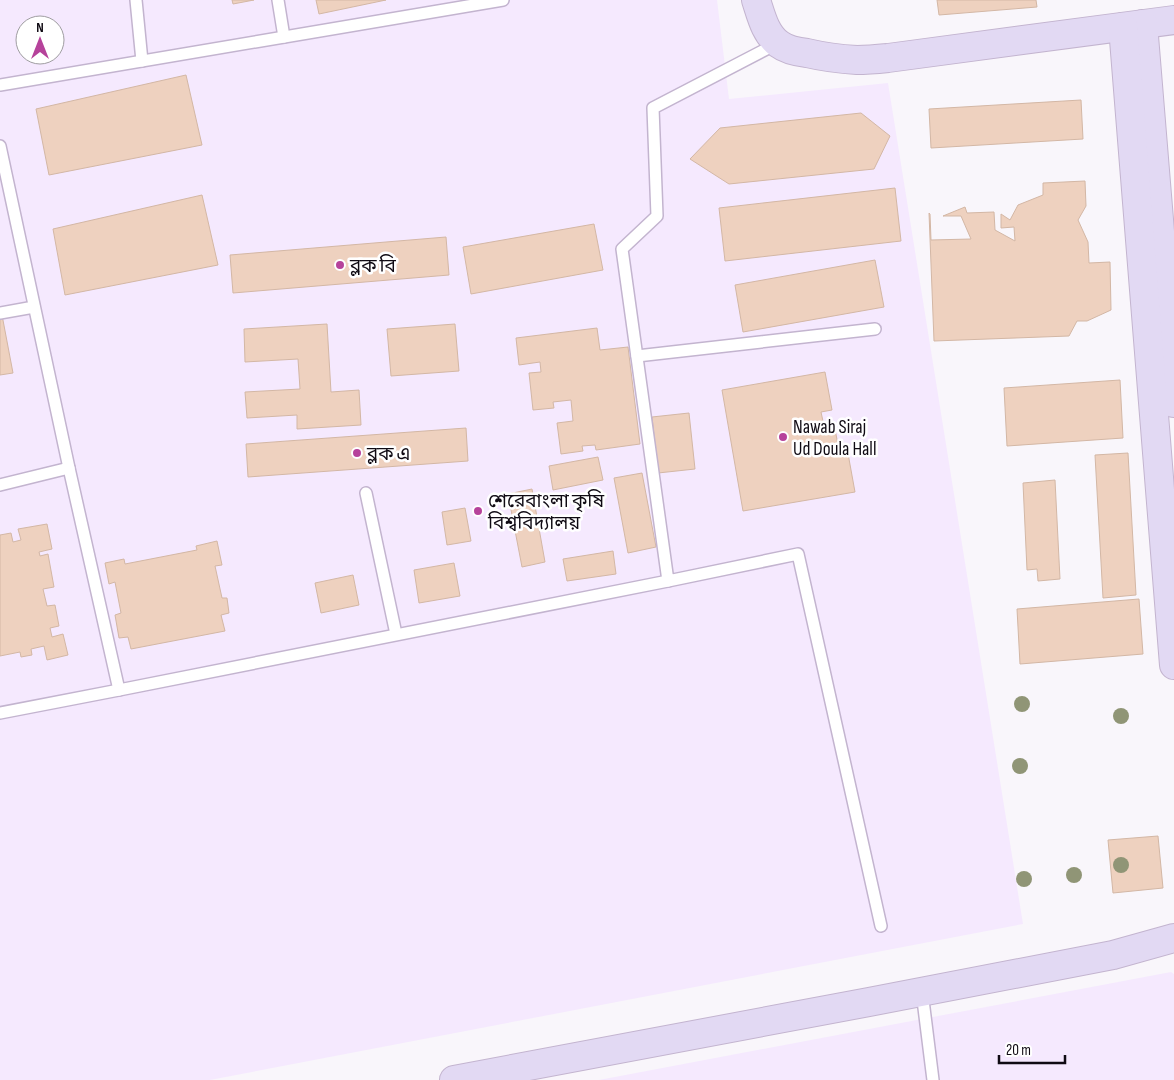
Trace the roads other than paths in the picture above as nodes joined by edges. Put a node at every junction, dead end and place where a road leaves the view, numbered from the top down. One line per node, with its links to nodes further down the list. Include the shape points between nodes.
1 (136, 0): 9 (lane)
2 (278, 0): 7 (lane)
3 (503, 0): 7 (lane)
4 (756, 0): 8 (street, via 765,25)
5 (1174, 20): 6 (street)
6 (1133, 26): 8 (street, via 858,60 798,52); 16 (street); 22 (street)
7 (284, 37): 9 (lane)
8 (778, 43): 15 (lane, via 653,108 657,216 622,249)
9 (142, 61): 10 (lane)
10 (0, 84)
11 (0, 146): 12 (lane)
12 (34, 307): 13 (lane); 17 (lane)
13 (0, 313)
14 (875, 329): 15 (lane)
15 (637, 356): 20 (lane)
16 (1174, 403)
17 (69, 468): 18 (lane); 23 (lane)
18 (0, 485)
19 (366, 493): 21 (lane)
20 (668, 580): 21 (lane); 25 (lane, via 798,554)
21 (396, 634): 23 (lane)
22 (1174, 665)
23 (119, 690): 24 (lane)
24 (0, 713)
25 (881, 926)
26 (1174, 938): 27 (street)
27 (1113, 955): 28 (street); 29 (street)
28 (1174, 956)
29 (922, 992): 30 (street); 31 (lane)
30 (454, 1080)
31 (933, 1080)

